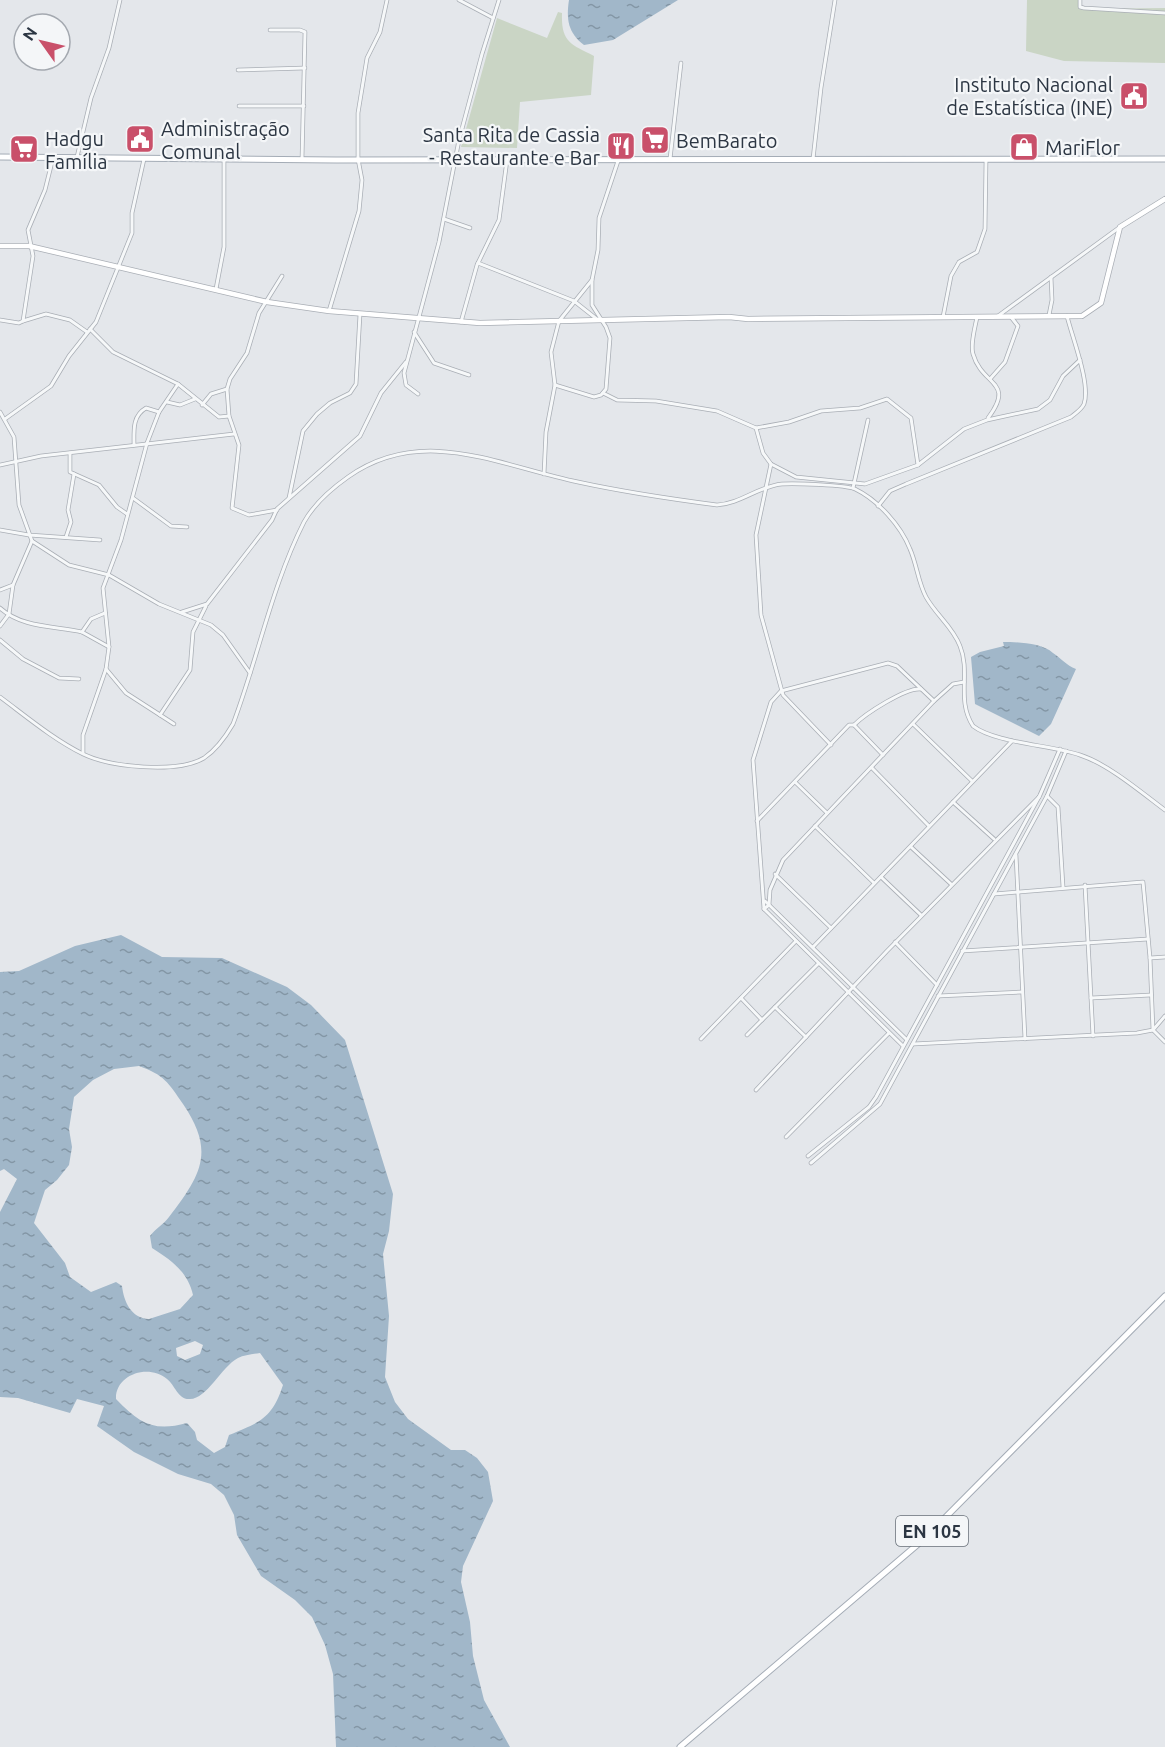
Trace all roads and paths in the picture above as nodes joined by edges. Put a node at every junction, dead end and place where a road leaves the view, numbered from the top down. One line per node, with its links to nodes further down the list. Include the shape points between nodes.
1 (120, 0): 17 (street)
2 (387, 0): 21 (street, via 380,32 364,72)
3 (459, 0): 8 (street)
4 (499, 0): 8 (street)
5 (836, 0): 26 (street)
6 (1080, 0): 7 (street, via 1080,7 1084,8)
7 (1165, 13)
8 (493, 18): 22 (street)
9 (270, 30): 11 (street, via 305,32)
10 (681, 63): 25 (street)
11 (305, 68): 12 (street); 14 (street)
12 (238, 70)
13 (239, 106): 14 (street)
14 (304, 106): 20 (street)
15 (0, 157): 16 (main road)
16 (53, 158): 17 (main road); 34 (street, via 43,196 28,230)
17 (77, 158): 18 (main road)
18 (144, 158): 19 (main road); 36 (street, via 132,213 132,233)
19 (224, 159): 20 (main road); 40 (street, via 224,247)
20 (302, 159): 21 (main road)
21 (358, 159): 22 (main road); 43 (street, via 363,180 359,211)
22 (455, 159): 23 (main road); 30 (street)
23 (507, 159): 24 (main road); 35 (street, via 499,220)
24 (619, 159): 25 (main road); 39 (street, via 598,222)
25 (670, 159): 26 (main road)
26 (813, 159): 27 (main road)
27 (986, 159): 28 (main road); 50 (street, via 985,229 976,252 956,266 947,288)
28 (1165, 159)
29 (1165, 199): 31 (street)
30 (444, 219): 32 (street); 51 (street)
31 (1120, 227): 38 (street); 49 (street, via 1101,303 1082,316)
32 (470, 228)
33 (0, 246): 34 (street)
34 (29, 246): 36 (street); 54 (street, via 33,256)
35 (478, 263): 41 (street); 56 (street)
36 (119, 266): 40 (street); 57 (street, via 102,310)
37 (282, 276): 42 (street)
38 (1051, 277): 45 (street); 47 (street)
39 (592, 280): 41 (street); 53 (street, via 592,304)
40 (216, 289): 42 (street)
41 (574, 301): 53 (street); 55 (street)
42 (267, 302): 43 (street); 65 (street, via 258,316 247,353)
43 (329, 311): 44 (street)
44 (360, 314): 51 (street); 92 (street, via 356,384 350,393 317,414 303,431)
45 (1049, 315): 48 (street); 49 (street)
46 (976, 316): 47 (street); 50 (street); 62 (street, via 972,353)
47 (998, 316): 48 (street)
48 (1010, 316): 62 (street, via 1018,326 1005,362)
49 (1067, 316): 59 (street)
50 (943, 317): 53 (street)
51 (417, 318): 56 (street); 58 (street)
52 (0, 320): 54 (street)
53 (599, 320): 55 (street); 66 (street, via 610,338)
54 (23, 321): 57 (street, via 46,314 70,320)
55 (559, 321): 56 (street); 64 (street, via 551,358)
56 (461, 322)
57 (88, 331): 63 (street, via 118,356); 74 (street, via 51,386)
58 (414, 332): 60 (street); 61 (street, via 434,363)
59 (1080, 360): 76 (street, via 1063,376 1045,405); 93 (street, via 1084,404 1071,417 890,491)
60 (407, 361): 67 (street, via 403,378); 92 (street, via 381,393 360,436)
61 (470, 375)
62 (990, 380): 76 (street, via 999,389 1000,397)
63 (178, 384): 68 (street); 69 (street)
64 (555, 384): 66 (street, via 594,397); 87 (street)
65 (227, 389): 70 (street, via 211,394); 73 (street)
66 (603, 393): 77 (street, via 617,400 656,401 717,411)
67 (418, 394)
68 (195, 399): 69 (street, via 183,404); 70 (street)
69 (167, 402): 72 (street)
70 (202, 405): 73 (street, via 219,417)
71 (0, 412): 74 (street)
72 (159, 412): 79 (street); 80 (street, via 146,408 138,414)
73 (229, 416): 78 (street)
74 (5, 419): 82 (street, via 14,437)
75 (868, 420): 88 (street)
76 (987, 420): 85 (street, via 955,434)
77 (756, 428): 83 (street); 85 (street, via 887,399 910,418)
78 (234, 434): 79 (street); 94 (street, via 239,445 232,508 249,515)
79 (147, 443): 80 (street); 91 (street)
80 (134, 445): 81 (street)
81 (70, 453): 82 (street); 86 (street, via 70,472)
82 (16, 463): 84 (street); 98 (street, via 20,504)
83 (771, 464): 88 (street, via 796,477); 89 (street)
84 (0, 465)
85 (918, 465): 88 (street, via 865,484)
86 (74, 474): 95 (street, via 99,484 117,507); 99 (street, via 68,510 71,522)
87 (543, 474): 89 (street, via 717,505); 116 (street, via 444,450 391,457 354,473 324,496 304,522)
88 (855, 482): 90 (street)
89 (764, 488): 90 (street, via 784,484); 120 (street, via 756,535 761,615)
90 (853, 488): 93 (street)
91 (132, 498): 95 (street); 96 (street, via 171,526)
92 (288, 500): 94 (street)
93 (878, 506): 118 (street, via 898,528 911,551 926,597 960,646)
94 (277, 510): 105 (street)
95 (128, 514): 102 (street)
96 (187, 527)
97 (0, 530): 98 (street)
98 (29, 536): 99 (street); 101 (street)
99 (66, 537): 100 (street)
100 (100, 540)
101 (32, 541): 102 (street, via 69,565); 103 (street)
102 (109, 574): 107 (street, via 140,595); 108 (street, via 104,588)
103 (13, 585): 104 (street); 109 (street)
104 (0, 590)
105 (207, 604): 107 (street); 110 (street)
106 (0, 608): 109 (street)
107 (180, 612): 110 (street)
108 (105, 613): 112 (street, via 91,619); 114 (street)
109 (9, 614): 111 (street); 112 (street, via 37,625)
110 (198, 619): 116 (street, via 223,635); 123 (street, via 190,670)
111 (0, 626)
112 (82, 632): 114 (street)
113 (0, 640): 117 (street, via 23,659 59,678)
114 (109, 647): 115 (street)
115 (106, 669): 123 (street, via 126,693); 131 (street, via 82,735)
116 (250, 673): 131 (street, via 233,724 215,748 196,761 171,767 153,766 109,762)
117 (79, 679)
118 (964, 681): 122 (street, via 953,684); 127 (street, via 965,710 973,726)
119 (921, 689): 120 (street, via 897,666 888,663); 122 (street); 126 (street, via 910,690 871,709)
120 (781, 691): 128 (street); 141 (street, via 771,702 753,760)
121 (0, 697): 131 (street)
122 (934, 701): 124 (street)
123 (160, 715): 125 (street)
124 (913, 723): 132 (street); 134 (street)
125 (174, 724)
126 (854, 725): 128 (street, via 849,725); 132 (street)
127 (1012, 740): 129 (street); 134 (street)
128 (831, 745): 135 (street)
129 (1060, 749): 130 (street); 136 (street)
130 (1066, 751): 137 (street); 139 (street, via 1098,763)
131 (82, 754)
132 (883, 755): 133 (street)
133 (871, 767): 140 (street); 143 (street)
134 (972, 781): 138 (street)
135 (795, 782): 140 (street); 141 (street)
136 (1040, 795): 144 (street); 170 (street)
137 (1047, 796): 146 (street); 152 (street, via 1058,807)
138 (953, 802): 143 (street); 144 (street)
139 (1165, 810)
140 (827, 813): 142 (street)
141 (757, 821): 155 (street)
142 (815, 826): 147 (street); 149 (street)
143 (929, 826): 145 (street)
144 (994, 839): 150 (street)
145 (910, 846): 148 (street); 150 (street)
146 (1016, 853): 153 (street); 154 (street)
147 (776, 873): 156 (street); 159 (street)
148 (880, 877): 149 (street); 158 (street)
149 (874, 883): 159 (street)
150 (951, 884): 158 (street)
151 (1085, 885): 152 (street); 160 (street, via 1143,882); 163 (street)
152 (1063, 887): 153 (street)
153 (1017, 890): 154 (street); 165 (street)
154 (994, 894): 166 (street)
155 (765, 901): 156 (street); 157 (street)
156 (769, 905): 157 (street); 164 (street)
157 (764, 909): 161 (street)
158 (921, 915): 162 (street)
159 (831, 928): 164 (street)
160 (1148, 939): 163 (street); 168 (street)
161 (796, 941): 169 (street); 176 (street)
162 (896, 942): 170 (street); 171 (street)
163 (1088, 944): 165 (street); 177 (street)
164 (813, 947): 171 (street)
165 (1020, 949): 166 (street); 172 (street)
166 (962, 951): 175 (street)
167 (1165, 957): 168 (street)
168 (1150, 958): 174 (street)
169 (818, 964): 173 (street); 178 (street)
170 (937, 985): 187 (street)
171 (854, 987): 173 (street); 187 (street)
172 (1022, 992): 175 (street); 188 (street)
173 (848, 993): 182 (street); 185 (street)
174 (1151, 995): 177 (street); 181 (street)
175 (938, 996): 190 (street)
176 (741, 998): 180 (street); 186 (street)
177 (1091, 998): 184 (street)
178 (775, 1007): 180 (street); 185 (street)
179 (1165, 1016): 181 (street)
180 (762, 1020): 183 (street)
181 (1153, 1030): 184 (street); 189 (street)
182 (889, 1033): 191 (street); 193 (street)
183 (747, 1035)
184 (1093, 1036): 188 (street)
185 (806, 1037): 192 (street)
186 (701, 1039)
187 (906, 1039): 191 (street)
188 (1025, 1039): 190 (street)
189 (1165, 1042)
190 (912, 1044): 195 (street, via 874,1111)
191 (903, 1046): 194 (street, via 869,1107)
192 (756, 1090)
193 (786, 1137)
194 (808, 1156)
195 (811, 1163)
196 (1165, 1296): 197 (main road, EN 105, via 901,1561)
197 (680, 1747)

